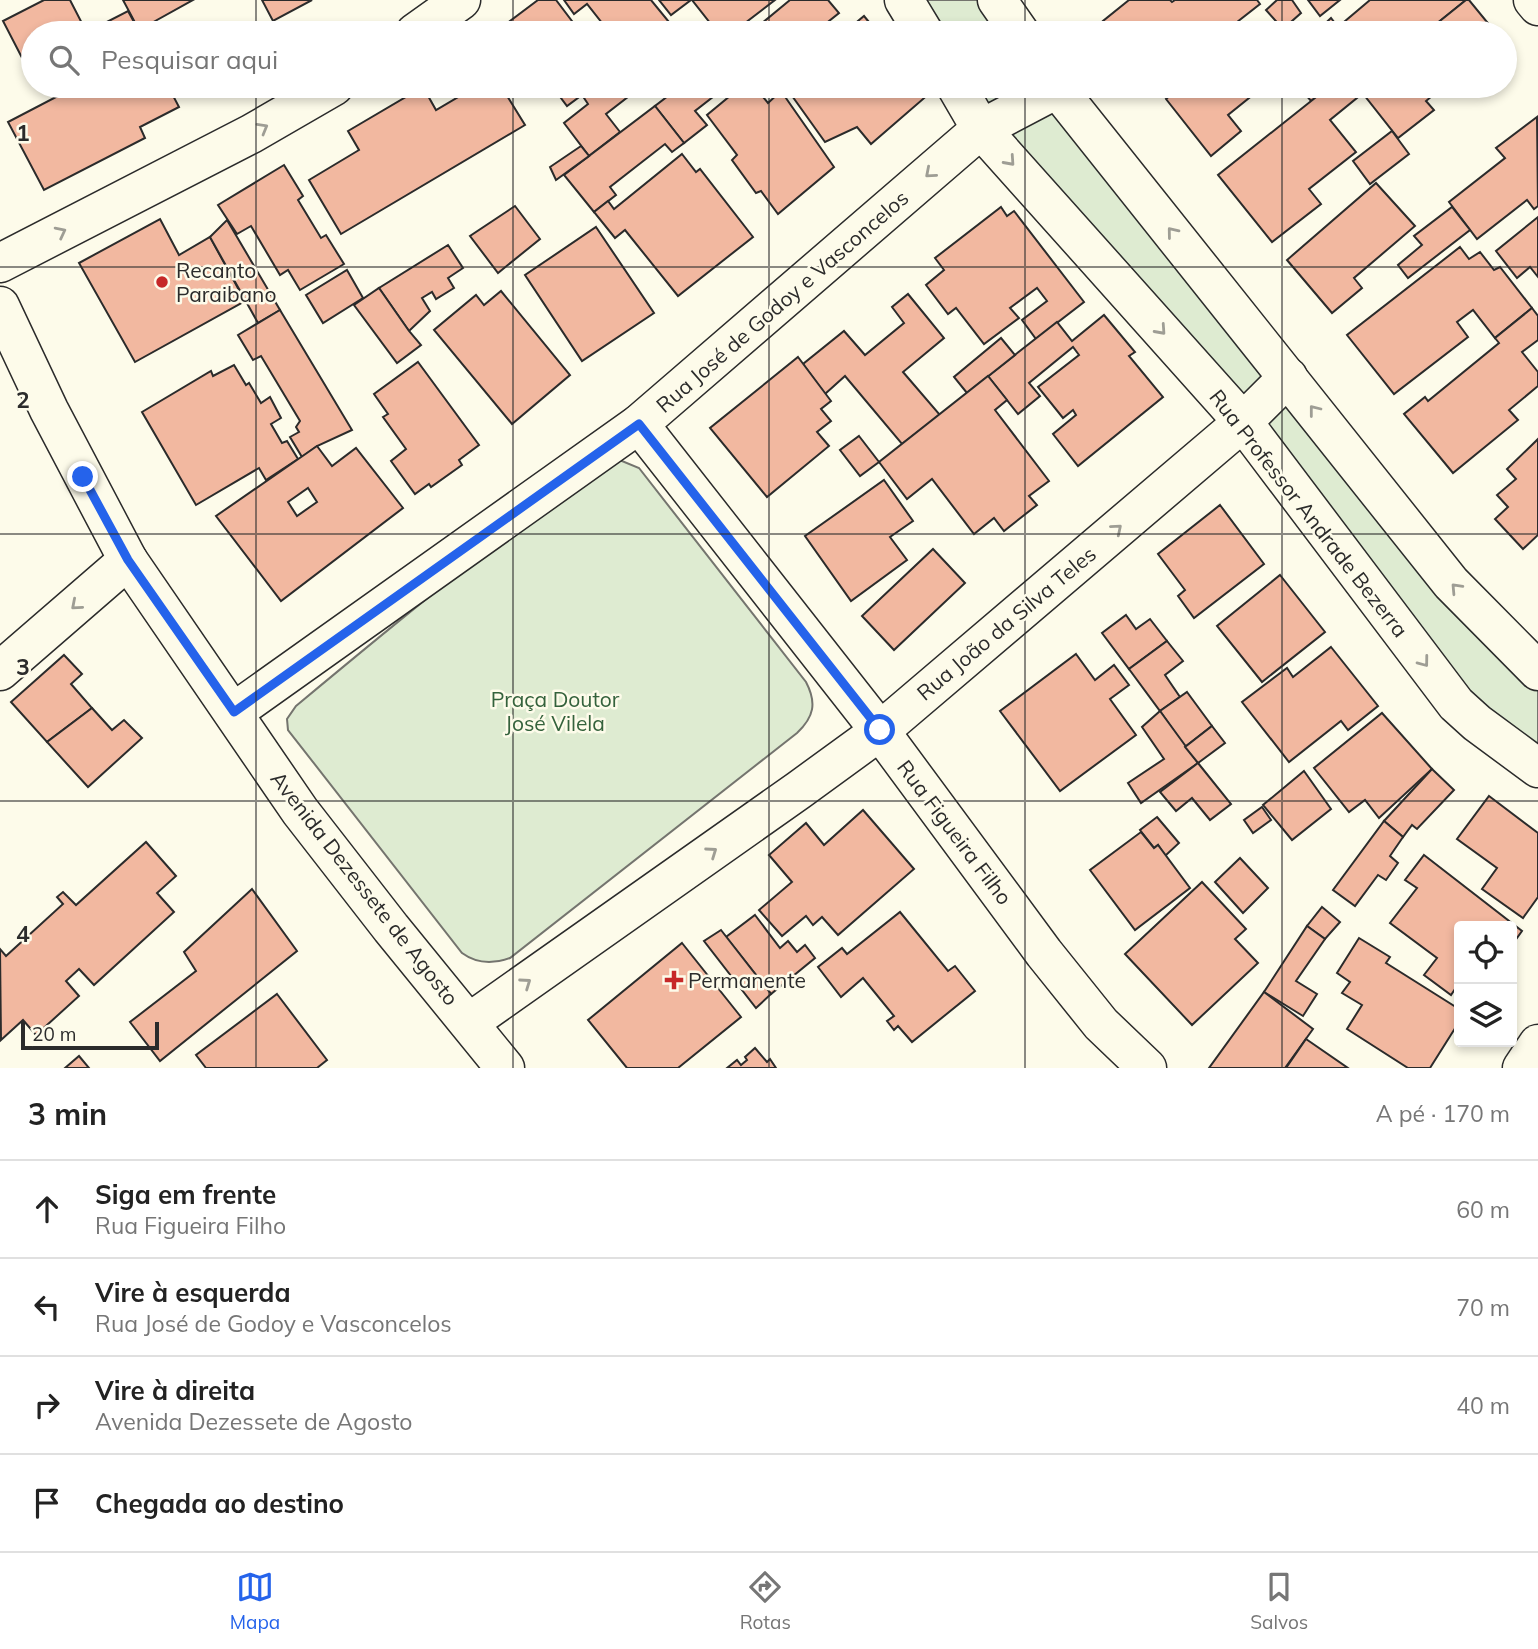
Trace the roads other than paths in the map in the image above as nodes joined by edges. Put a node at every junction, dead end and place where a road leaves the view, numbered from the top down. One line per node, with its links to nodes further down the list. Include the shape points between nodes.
1 (461, 0): 6 (street)
2 (904, 0): 7 (street)
3 (997, 0): 8 (street)
4 (1533, 0): 5 (street)
5 (1538, 6)
6 (432, 21)
7 (917, 21)
8 (1012, 21)
9 (313, 98): 14 (street, one-way to 9)
10 (963, 98): 13 (street, Rua Professor Andrade Bezerra)
11 (1036, 98): 13 (street, Rua José de Godoy e Vasconcelos)
12 (1065, 98): 16 (street, one-way to 12)
13 (981, 129): 17 (street, Rua Professor Andrade Bezerra, one-way to 17); 18 (street, Rua José de Godoy e Vasconcelos, one-way to 18)
14 (0, 263)
15 (0, 306): 19 (street, Avenida Dezessete de Agosto)
16 (1288, 377): 17 (street, Rua João da Silva Teles); 21 (street, one-way to 16, via 1451,583)
17 (1243, 422): 23 (street, Rua João da Silva Teles, one-way to 17); 24 (street, Rua Professor Andrade Bezerra, one-way to 24, via 1456,704)
18 (639, 424): 22 (street, Rua José de Godoy e Vasconcelos); 23 (street, Rua Figueira Filho)
19 (128, 560): 20 (street, one-way to 20); 22 (street, Avenida Dezessete de Agosto)
20 (0, 671)
21 (1538, 671)
22 (234, 712): 25 (street, Avenida Dezessete de Agosto, via 300,811)
23 (880, 730): 25 (street, Rua João da Silva Teles, one-way to 23); 28 (street, Rua Figueira Filho, via 1044,953 1101,1024)
24 (1538, 768)
25 (470, 1022): 27 (street, Avenida Dezessete de Agosto)
26 (1538, 1044): 29 (street)
27 (505, 1068)
28 (1147, 1068)
29 (1522, 1068)

